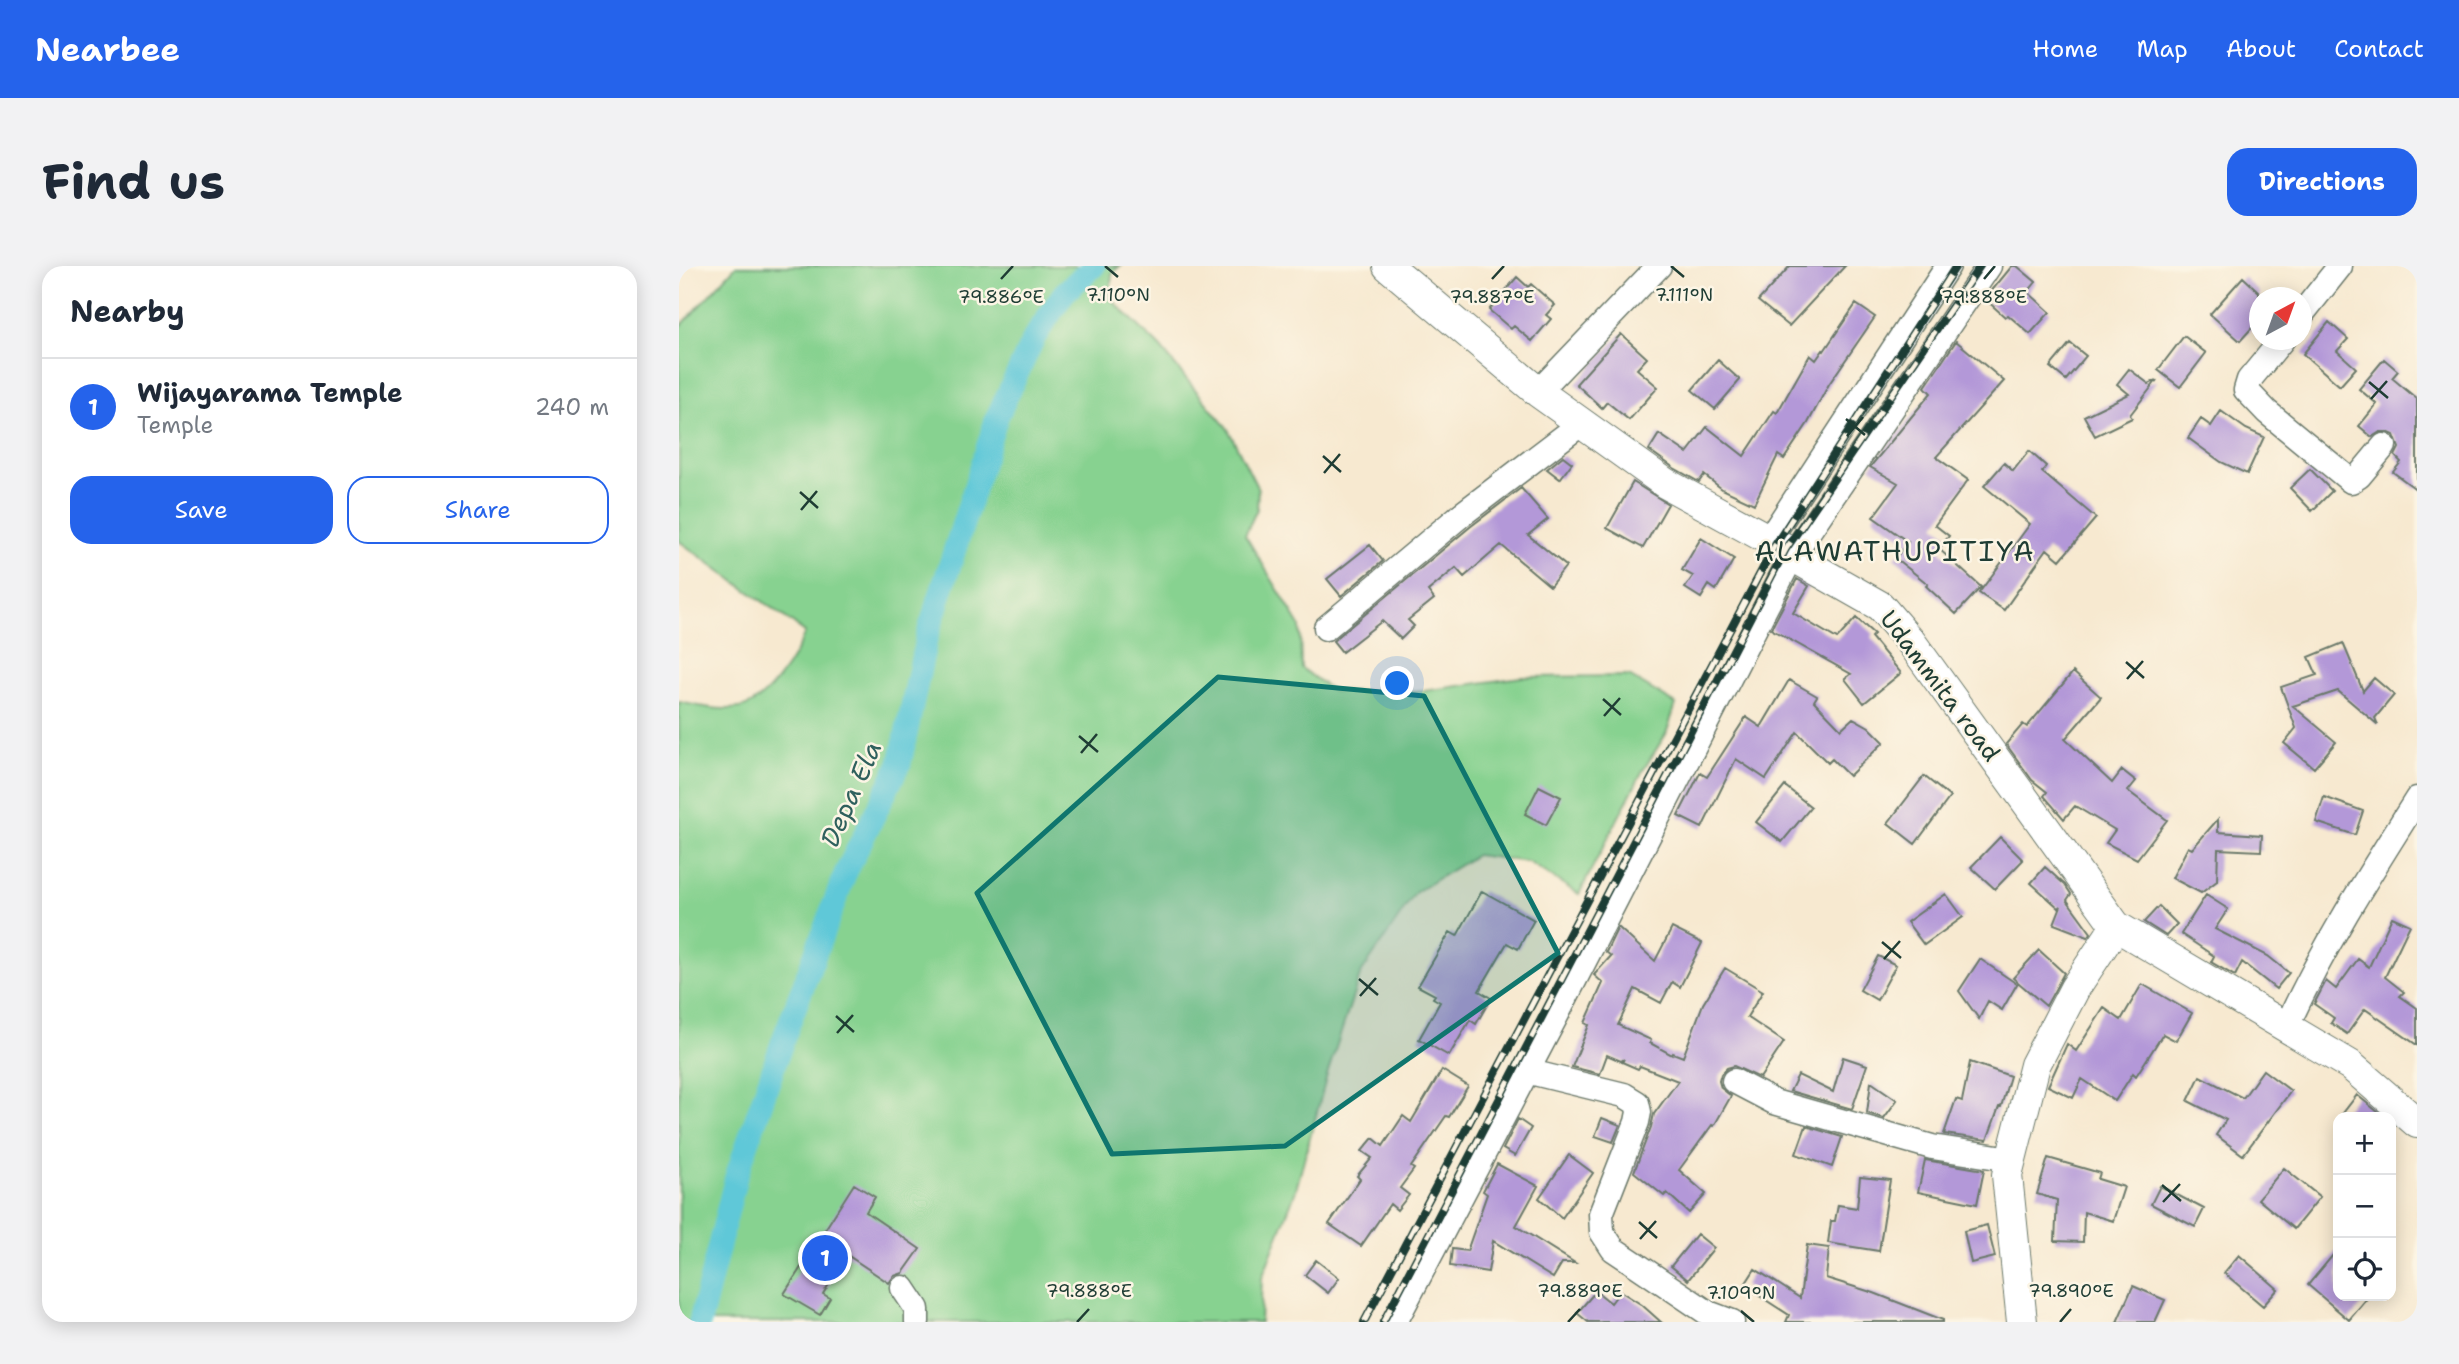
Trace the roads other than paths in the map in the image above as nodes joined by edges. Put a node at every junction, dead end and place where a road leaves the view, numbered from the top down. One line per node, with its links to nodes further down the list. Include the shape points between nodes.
1 (1388, 266): 8 (street, Udammita road)
2 (1659, 266): 8 (street)
3 (1948, 266): 11 (street)
4 (1989, 266): 11 (street)
5 (2340, 266): 6 (street)
6 (2312, 300)
7 (2274, 350): 10 (street, via 2246,390 2267,412 2351,481)
8 (1538, 391): 9 (street, Udammita road)
9 (1582, 423): 11 (street, Udammita road, via 1665,483); 12 (street, via 1461,515)
10 (2384, 446)
11 (1780, 548): 14 (street, Udammita road, via 1880,606 1911,642); 16 (street)
12 (1326, 628)
13 (2417, 799): 15 (street, via 2302,994)
14 (2116, 926): 15 (street, Udammita road); 19 (street, via 2075,988 2035,1065)
15 (2287, 1028): 18 (street, Udammita road, via 2350,1065)
16 (1526, 1072): 22 (street); 23 (street, via 1624,1095 1637,1103 1637,1122 1601,1214 1602,1231 1613,1249 1708,1314)
17 (1734, 1081): 19 (street, via 1775,1102 1932,1147)
18 (2417, 1123)
19 (2011, 1159): 24 (street, via 2007,1175)
20 (903, 1288): 21 (street, via 917,1309)
21 (917, 1322)
22 (1395, 1322)
23 (1732, 1322)
24 (2022, 1322)

